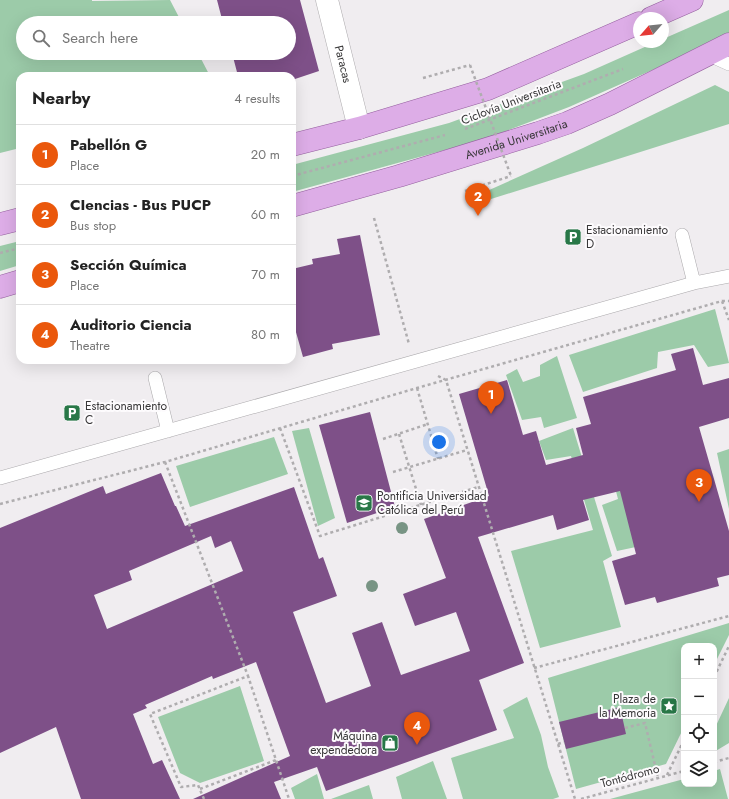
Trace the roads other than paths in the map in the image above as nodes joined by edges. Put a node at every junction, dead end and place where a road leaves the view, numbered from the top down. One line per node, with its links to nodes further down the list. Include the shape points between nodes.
1 (327, 0): 8 (street, Paracas)
2 (679, 3): 3 (main road)
3 (662, 12)
4 (633, 26): 8 (main road, via 488,89)
5 (729, 44): 6 (main road, Avenida Universitaria)
6 (707, 54): 7 (lane); 10 (main road, Avenida Universitaria, via 567,123 399,176)
7 (729, 64)
8 (359, 128): 9 (main road)
9 (296, 144)
10 (296, 205)
11 (0, 214): 12 (main road)
12 (16, 217)
13 (16, 219): 14 (main road)
14 (0, 224)
15 (682, 235): 18 (lane)
16 (729, 276): 18 (lane)
17 (16, 283): 19 (main road)
18 (694, 283): 21 (lane)
19 (0, 287)
20 (156, 378): 21 (lane)
21 (168, 431): 22 (lane)
22 (0, 478)

